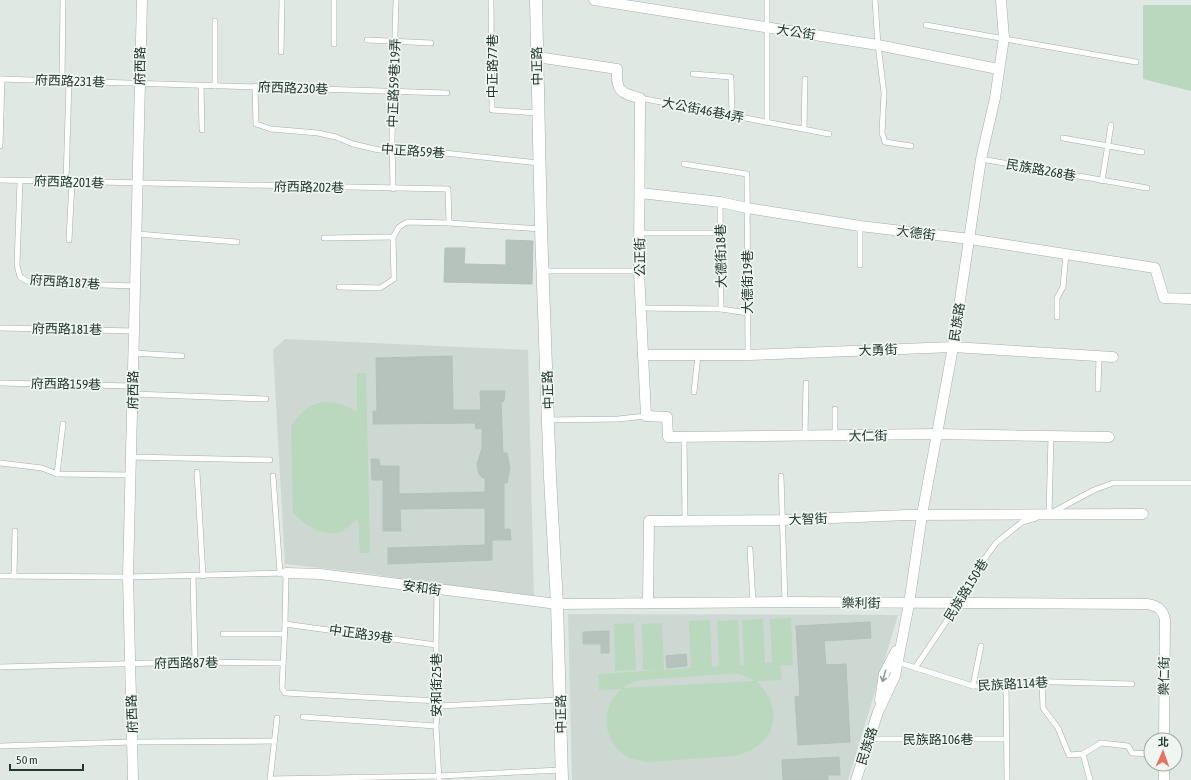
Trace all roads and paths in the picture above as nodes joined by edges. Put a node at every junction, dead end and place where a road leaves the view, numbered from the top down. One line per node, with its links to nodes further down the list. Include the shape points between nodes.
1 (63, 0): 28 (lane)
2 (142, 0): 30 (street, 府西路)
3 (282, 0): 21 (lane)
4 (334, 0): 19 (lane)
5 (396, 0): 17 (lane, 中正路59巷19弄)
6 (491, 0): 37 (lane, 中正路77巷, via 492,110)
7 (536, 0): 22 (street, 中正路)
8 (594, 0): 14 (street, 大公街)
9 (767, 0): 14 (lane)
10 (875, 0): 20 (lane)
11 (1000, 0): 15 (street, 民族路)
12 (215, 21): 32 (lane)
13 (926, 25): 15 (lane)
14 (768, 28): 20 (street, 大公街); 39 (lane)
15 (1004, 38): 23 (lane); 24 (street, 民族路)
16 (367, 40): 17 (lane)
17 (395, 40): 18 (lane); 34 (lane, 中正路59巷19弄)
18 (431, 43)
19 (334, 44)
20 (878, 45): 24 (street, 大公街); 47 (lane, via 884,93 884,142)
21 (281, 52)
22 (537, 57): 36 (street, via 617,68 616,85 625,94); 37 (street, 中正路)
23 (1136, 62)
24 (998, 69): 50 (street, 民族路, via 995,98)
25 (693, 74): 38 (lane, via 731,76)
26 (1, 79): 28 (lane, 府西路231巷); 46 (lane)
27 (805, 79): 41 (lane)
28 (62, 81): 29 (lane, 府西路231巷)
29 (69, 81): 30 (lane, 府西路231巷); 56 (lane)
30 (140, 83): 31 (lane, 府西路230巷); 58 (street, 府西路)
31 (201, 86): 32 (lane, 府西路230巷); 42 (lane)
32 (215, 86): 33 (lane, 府西路230巷)
33 (255, 86): 34 (lane, 府西路230巷); 48 (lane, 中正路59巷, via 256,124 271,129 318,133 379,150)
34 (393, 92): 35 (lane, 府西路230巷); 48 (lane, 中正路59巷19弄)
35 (447, 93)
36 (640, 98): 38 (lane, 大公街46巷4弄); 61 (street, 公正街)
37 (538, 113): 51 (street, 中正路)
38 (732, 116): 39 (lane, 大公街46巷4弄)
39 (767, 123): 41 (lane, 大公街46巷4弄)
40 (1110, 125): 45 (lane)
41 (804, 129): 43 (lane, 大公街46巷4弄)
42 (202, 130)
43 (829, 134)
44 (1063, 138): 45 (lane)
45 (1108, 145): 49 (lane); 55 (lane)
46 (0, 146)
47 (911, 146)
48 (393, 150): 51 (lane, 中正路59巷, via 416,150); 60 (lane, 中正路59巷19弄)
49 (1142, 152)
50 (981, 159): 55 (lane, 民族路268巷); 72 (street, 民族路)
51 (539, 163): 66 (street, 中正路)
52 (684, 164): 63 (lane, 大德街19巷, via 747,174)
53 (0, 180): 54 (lane, 府西路201巷)
54 (20, 181): 56 (lane, 府西路201巷); 79 (lane, 府西路187巷, via 17,265 20,277 35,283)
55 (1102, 181): 59 (lane, 民族路268巷)
56 (66, 182): 57 (lane, 府西路201巷)
57 (72, 182): 58 (lane, 府西路201巷); 73 (lane)
58 (137, 184): 60 (lane, 府西路202巷); 69 (street, 府西路)
59 (1146, 188)
60 (393, 189): 64 (lane, 府西路202巷, via 448,189)
61 (640, 193): 62 (street, 大德街); 67 (street, 公正街)
62 (720, 202): 63 (street, 大德街); 68 (lane, 大德街18巷)
63 (747, 208): 65 (street, 大德街); 84 (lane, 大德街19巷)
64 (449, 223): 66 (lane); 71 (lane, via 407,222 399,227)
65 (860, 226): 72 (street, 大德街); 76 (lane)
66 (541, 229): 77 (street, 中正路)
67 (639, 233): 68 (lane); 78 (street, 公正街)
68 (720, 233): 83 (lane, 大德街18巷)
69 (137, 234): 74 (lane); 79 (street, 府西路)
70 (324, 238): 71 (lane)
71 (393, 238): 80 (lane, via 394,279 380,288)
72 (970, 239): 75 (street, 大德街); 88 (street, 民族路)
73 (69, 240)
74 (237, 242)
75 (1066, 254): 81 (street, 大德街, via 1155,268 1164,298); 85 (lane, via 1063,288 1057,298)
76 (860, 265)
77 (543, 271): 78 (lane); 104 (street, 中正路)
78 (639, 271): 82 (street, 公正街)
79 (136, 286): 87 (street, 府西路)
80 (339, 287)
81 (1191, 299)
82 (641, 308): 83 (lane); 90 (street, 公正街)
83 (721, 309): 84 (lane)
84 (748, 313): 92 (lane, 大德街19巷)
85 (1057, 317)
86 (0, 328): 87 (lane, 府西路181巷)
87 (135, 330): 89 (street, 府西路)
88 (953, 347): 92 (street, 大勇街); 94 (street, 大勇街); 106 (street, 民族路)
89 (134, 353): 93 (lane); 99 (street, 府西路)
90 (643, 355): 91 (street, 大勇街); 103 (street, 公正街)
91 (698, 355): 92 (street, 大勇街); 100 (lane)
92 (748, 355)
93 (182, 356)
94 (1099, 356): 95 (street, 大勇街); 98 (lane)
95 (1113, 357)
96 (0, 383): 99 (lane, 府西路159巷)
97 (806, 383): 108 (lane)
98 (1098, 389)
99 (132, 390): 101 (lane, 府西路159巷); 112 (street, 府西路)
100 (694, 392)
101 (266, 400)
102 (835, 409): 109 (lane)
103 (646, 416): 104 (lane); 111 (street, 大仁街, via 667,417 668,437)
104 (549, 420): 138 (street, 中正路)
105 (63, 424): 116 (lane)
106 (936, 434): 107 (street, 大仁街); 109 (street, 大仁街); 123 (street, 民族路)
107 (1051, 436): 110 (street, 大仁街); 121 (lane)
108 (805, 437): 109 (street, 大仁街); 111 (street, 大仁街)
109 (835, 437)
110 (1109, 437)
111 (684, 438): 124 (lane)
112 (131, 457): 113 (lane); 117 (street, 府西路)
113 (270, 460)
114 (0, 463): 116 (lane, via 42,468)
115 (196, 472): 132 (lane)
116 (56, 474): 117 (lane)
117 (130, 475): 133 (street, 府西路)
118 (273, 476): 128 (lane)
119 (781, 476): 125 (lane)
120 (1191, 483): 121 (lane, 民族路150巷, via 1113,483)
121 (1049, 514): 122 (street, 民族路150巷); 123 (street, 大智街); 140 (lane, 民族路150巷, via 1022,522 996,542 972,576)
122 (1143, 514)
123 (922, 515): 125 (street, 大智街); 139 (street, 民族路)
124 (685, 519): 125 (street, 大智街); 136 (street, 大智街, via 649,521)
125 (782, 520): 135 (lane)
126 (15, 531): 130 (lane)
127 (750, 549): 137 (lane)
128 (283, 573): 132 (lane); 134 (street, 安和街, via 320,574); 142 (lane)
129 (0, 576): 130 (lane)
130 (14, 576): 133 (lane)
131 (193, 576): 132 (lane); 133 (lane); 148 (lane)
132 (203, 576)
133 (128, 577): 150 (street, 府西路)
134 (437, 590): 138 (street, 安和街); 146 (lane, 安和街25巷)
135 (785, 602): 137 (street, 樂利街); 139 (street, 樂利街)
136 (648, 603): 137 (street, 樂利街); 138 (street, 樂利街)
137 (753, 603)
138 (557, 604): 158 (street, 中正路)
139 (909, 604): 140 (street, 樂利街); 145 (street, 民族路)
140 (958, 604): 141 (street, 樂利街, via 1147,604 1157,606); 153 (lane, 民族路150巷)
141 (1163, 612): 164 (street, 樂仁街)
142 (286, 624): 144 (lane); 146 (lane, 中正路39巷)
143 (223, 634): 144 (lane)
144 (285, 634): 151 (lane)
145 (900, 643): 149 (street, 民族路); 160 (street, 民族路, one-way to 160, via 884,674)
146 (436, 645): 159 (lane, 安和街25巷)
147 (981, 646): 157 (lane)
148 (195, 662): 150 (lane, 府西路87巷); 151 (lane, 府西路87巷)
149 (897, 662): 153 (lane, 民族路114巷); 160 (street, 民族路, via 895,676)
150 (130, 663): 152 (lane, 府西路87巷); 168 (street, 府西路)
151 (283, 663): 159 (lane, via 282,688 285,692)
152 (0, 667)
153 (915, 668): 157 (lane, 民族路114巷)
154 (1042, 682): 155 (lane, 民族路114巷); 156 (lane, 民族路114巷, via 1019,681); 170 (lane, via 1043,708 1058,728 1069,755)
155 (1132, 684)
156 (1006, 685): 157 (lane, 民族路114巷); 166 (lane)
157 (973, 686)
158 (561, 700): 159 (lane); 172 (street, 中正路)
159 (438, 703): 163 (lane, 安和街25巷)
160 (878, 712): 165 (street, 民族路)
161 (303, 717): 163 (lane)
162 (277, 718): 167 (lane)
163 (436, 726): 173 (lane, 安和街25巷)
164 (1164, 732)
165 (869, 739): 166 (lane, 民族路106巷); 176 (street, 民族路)
166 (1006, 739): 177 (lane)
167 (274, 741): 168 (lane); 175 (lane)
168 (132, 742): 169 (lane); 174 (street, 府西路)
169 (0, 746)
170 (1083, 754): 171 (lane, via 1100,743 1128,746 1132,753); 178 (lane)
171 (1143, 754)
172 (562, 775): 173 (lane)
173 (439, 778): 175 (lane)
174 (133, 780)
175 (270, 780)
176 (856, 780)
177 (1007, 780)
178 (1090, 780)

